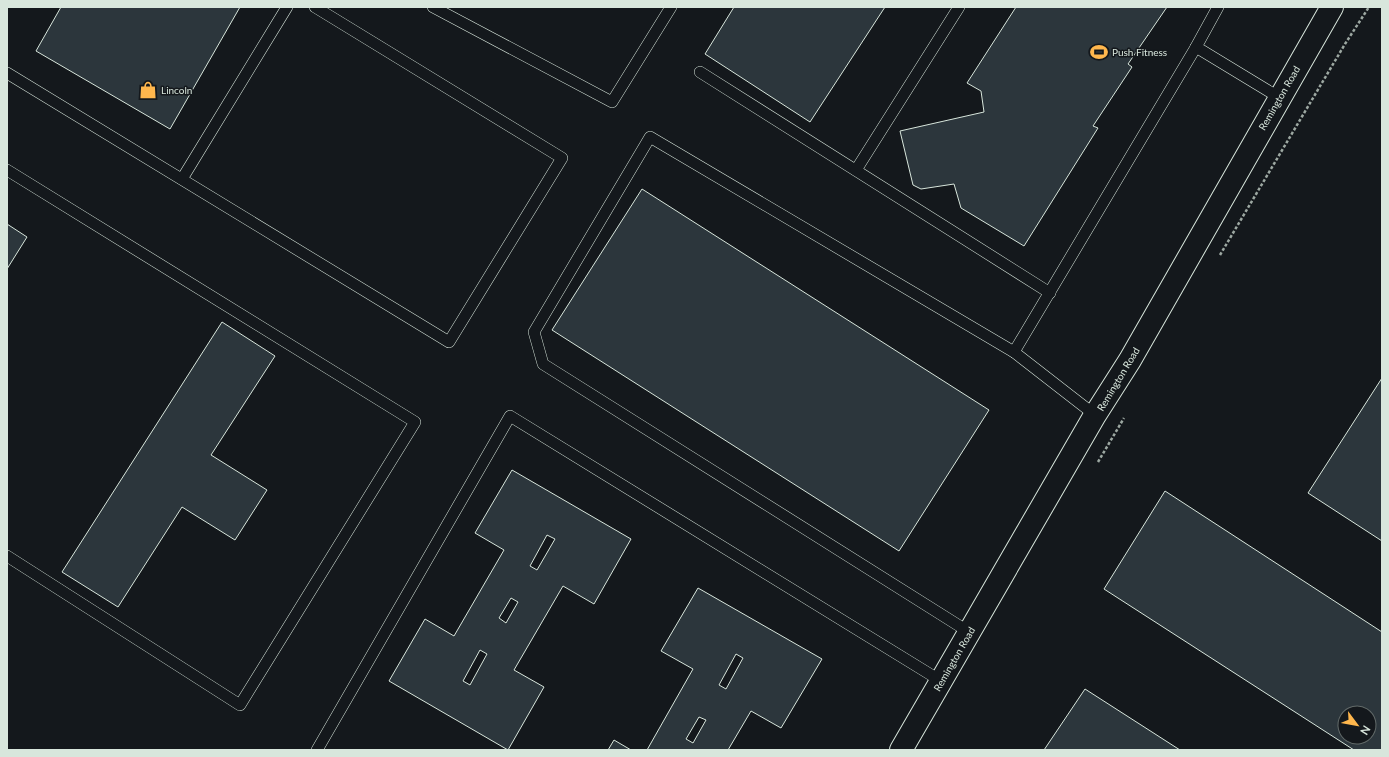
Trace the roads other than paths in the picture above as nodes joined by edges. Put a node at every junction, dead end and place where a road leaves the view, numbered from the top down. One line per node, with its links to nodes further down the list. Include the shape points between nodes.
1 (287, 7): 14 (lane)
2 (315, 7): 14 (lane, via 562,158 449,342)
3 (433, 7): 4 (lane, via 612,102)
4 (671, 7)
5 (959, 7): 13 (lane)
6 (1218, 7): 8 (lane)
7 (1332, 7): 11 (street, Remington Road)
8 (1196, 47): 11 (lane); 15 (lane)
9 (700, 72): 13 (lane)
10 (7, 73): 14 (lane)
11 (1280, 98): 17 (street, Remington Road, via 1130,360)
12 (7, 170): 18 (lane, via 415,422 240,705)
13 (856, 170): 15 (lane)
14 (182, 179)
15 (1050, 293): 16 (lane)
16 (1014, 352): 17 (lane); 19 (lane, via 650,137 534,332 543,364)
17 (1095, 415): 19 (street, Remington Road)
18 (7, 556)
19 (969, 632): 20 (street, Remington Road)
20 (941, 681): 21 (lane, via 510,416); 22 (street, Remington Road)
21 (317, 750)
22 (901, 750)

